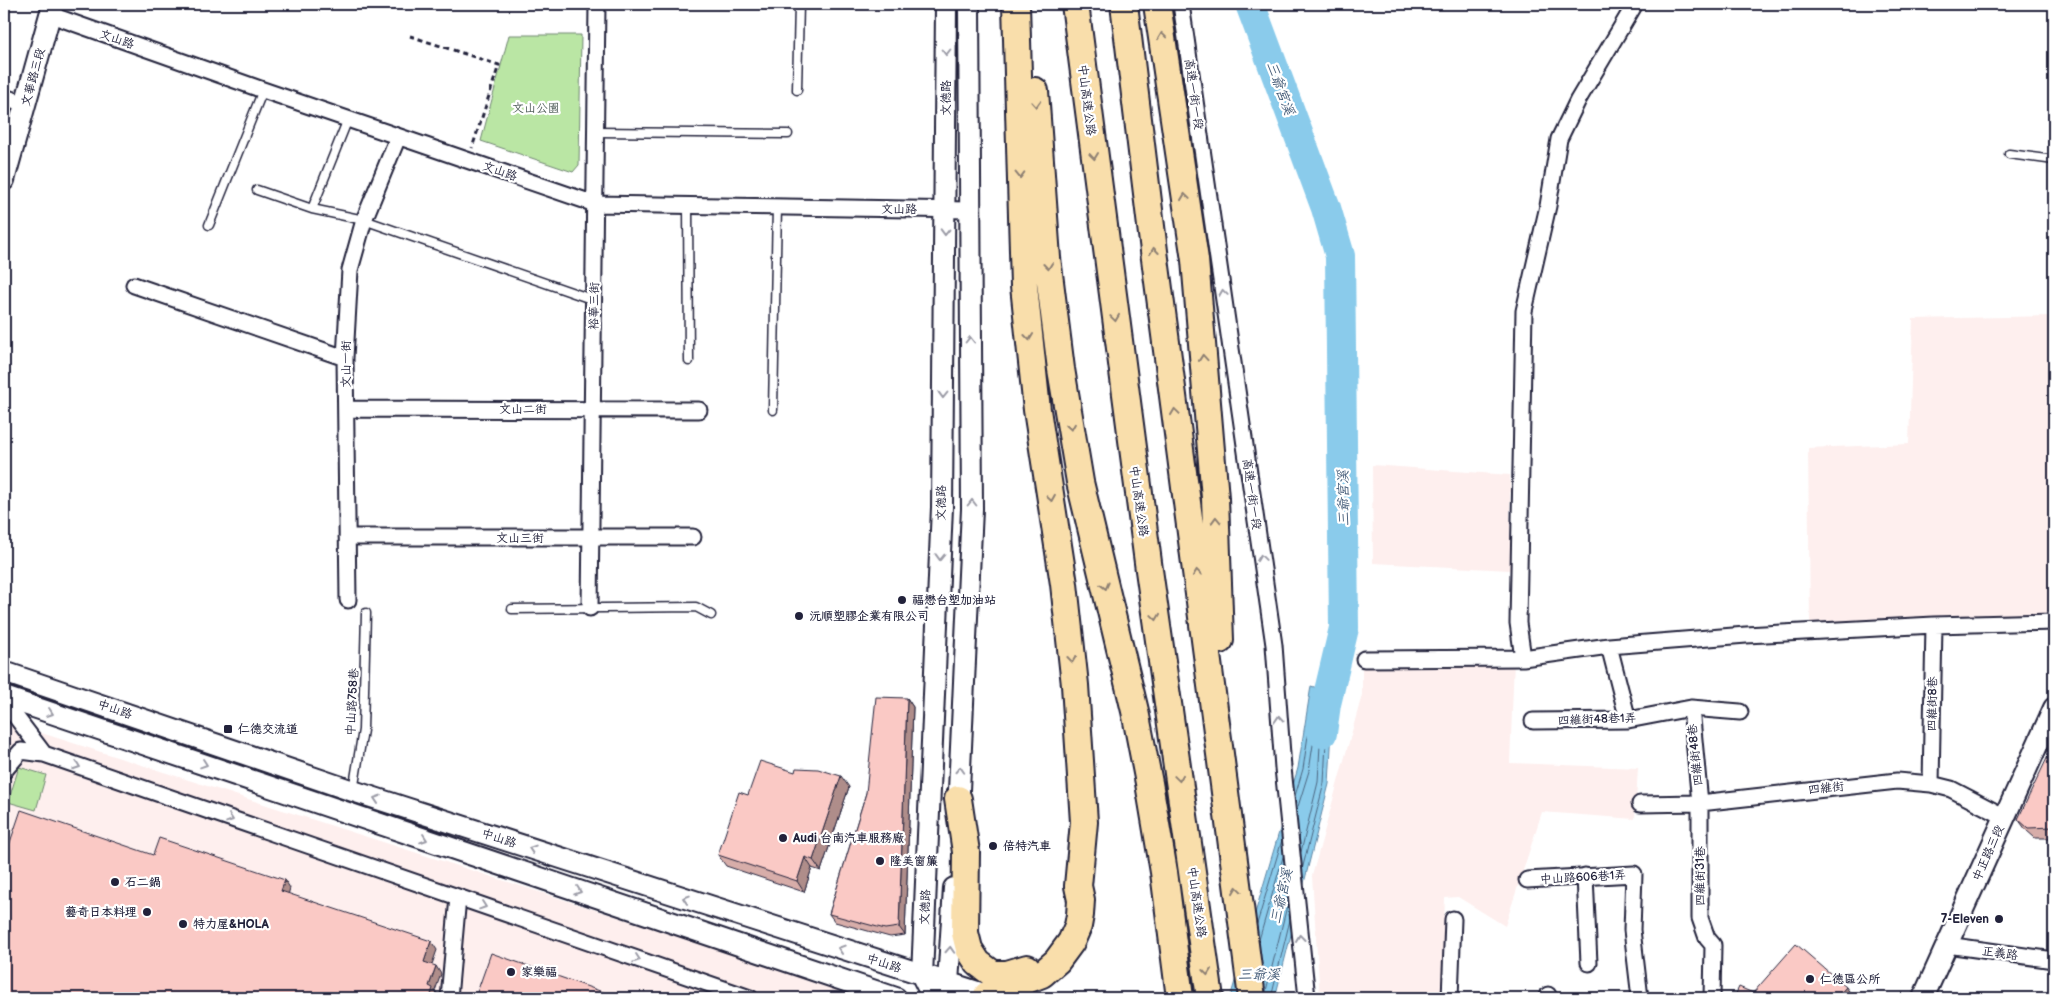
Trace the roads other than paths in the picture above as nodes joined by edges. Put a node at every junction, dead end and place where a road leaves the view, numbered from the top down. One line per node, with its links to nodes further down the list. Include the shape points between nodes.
1 (598, 4): 18 (street, 裕華三街)
2 (798, 4): 14 (lane)
3 (946, 4): 29 (main road, 文德路, one-way to 29)
4 (969, 4): 30 (main road, 文德路)
5 (1016, 4): 73 (highway, one-way to 73, via 1024,286 1037,410 1064,584 1075,684 1084,822)
6 (1024, 4): 87 (highway, one-way to 87, via 1034,74 1047,258 1061,368 1080,482 1148,775)
7 (1075, 4): 88 (highway, 中山高速公路, one-way to 88, via 1146,551)
8 (1124, 4): 69 (highway, one-way to 8)
9 (1157, 4): 69 (highway, one-way to 9, via 1216,498 1195,260)
10 (1181, 4): 81 (street, 高速一街一段, one-way to 10, via 1274,645)
11 (1635, 4): 52 (street, via 1578,100 1559,139 1548,206 1524,311 1518,623)
12 (52, 10): 13 (street, 文山路); 16 (main road, 文華路三段)
13 (263, 90): 17 (street, 文山路); 32 (lane)
14 (797, 90)
15 (4, 97): 16 (street)
16 (26, 104): 23 (main road, 文華路三段)
17 (348, 119): 20 (street, 文山路); 28 (lane)
18 (596, 132): 19 (lane); 25 (street, 裕華三街)
19 (788, 134)
20 (398, 137): 25 (street, 文山路); 31 (street, 文山一街)
21 (2009, 154): 22 (lane)
22 (2054, 160)
23 (4, 180)
24 (257, 190): 28 (lane)
25 (595, 204): 26 (street, 文山路); 34 (street, 裕華三街)
26 (688, 205): 27 (street, 文山路); 36 (lane)
27 (777, 206): 29 (street, 文山路); 40 (lane)
28 (312, 209): 31 (lane)
29 (945, 210): 30 (street, 文山路); 79 (main road, 文德路, one-way to 79, via 942,507)
30 (970, 210): 66 (main road, 文德路, one-way to 30, via 972,509)
31 (364, 220): 34 (lane); 35 (street, 文山一街, via 350,270)
32 (209, 225)
33 (134, 285): 35 (street)
34 (594, 300): 38 (street, 裕華三街)
35 (345, 358): 37 (street, 文山一街)
36 (690, 361)
37 (347, 409): 38 (street, 文山二街); 41 (street, 文山一街)
38 (592, 409): 39 (street, 文山二街); 43 (street, 裕華三街)
39 (699, 410)
40 (773, 410)
41 (347, 537): 43 (street, 文山三街); 44 (street, 文山一街)
42 (692, 537): 43 (street, 文山三街)
43 (590, 538): 45 (street, 裕華三街)
44 (348, 600)
45 (590, 608): 46 (lane); 48 (lane, via 696,608)
46 (512, 609)
47 (366, 613): 65 (lane, 中山路758巷, via 363,730)
48 (711, 615)
49 (2054, 622): 50 (street)
50 (1934, 625): 51 (street); 64 (street, 四維街8巷)
51 (1609, 646): 52 (street); 60 (street)
52 (1523, 658): 53 (street)
53 (1364, 659)
54 (4, 672): 65 (main road, 中山路)
55 (4, 697): 85 (main road, 中山路, one-way to 85)
56 (4, 701): 62 (street)
57 (1691, 708): 59 (street, 四維街48巷1弄); 60 (street, 四維街48巷1弄); 67 (street, 四維街48巷)
58 (2054, 710): 70 (main road, 中正路三段)
59 (1740, 712)
60 (1628, 720): 61 (street, 四維街48巷1弄)
61 (1532, 721)
62 (44, 754): 63 (street, via 21,751); 74 (street, one-way to 74)
63 (4, 771)
64 (1931, 784): 67 (street, 四維街, via 1897,780); 70 (street, 四維街, via 1951,789)
65 (353, 791): 79 (main road, 中山路, one-way to 65)
66 (958, 799): 73 (highway, via 966,852 967,943 972,956 987,971 1000,974 1022,970 1049,952 1069,921 1072,899); 80 (main road, 文德路, one-way to 66)
67 (1700, 803): 68 (street, 四維街); 92 (street, 四維街31巷, via 1700,918 1713,945)
68 (1640, 804)
69 (1226, 814): 89 (highway, one-way to 69)
70 (2005, 817): 76 (main road, 中正路三段)
71 (1585, 876): 72 (street, 中山路606巷1弄); 78 (street); 91 (street, 中山路606巷1弄, via 1634,874 1632,930)
72 (1527, 880)
73 (1078, 886): 82 (highway, via 1081,900 1078,926 1068,947 1042,974)
74 (458, 897): 83 (street); 84 (street, one-way to 84)
75 (1453, 919): 90 (street)
76 (1947, 945): 77 (street, 正義路); 93 (main road, 中正路三段)
77 (2054, 960)
78 (1589, 963)
79 (922, 976): 80 (main road, 中山路); 86 (main road, 文德路)
80 (947, 991): 82 (main road, 中山路)
81 (1306, 994)
82 (992, 997)
83 (449, 998)
84 (750, 998)
85 (896, 998)
86 (933, 998)
87 (1180, 998)
88 (1210, 998)
89 (1252, 998)
90 (1450, 998)
91 (1640, 998)
92 (1712, 998)
93 (1923, 998)

